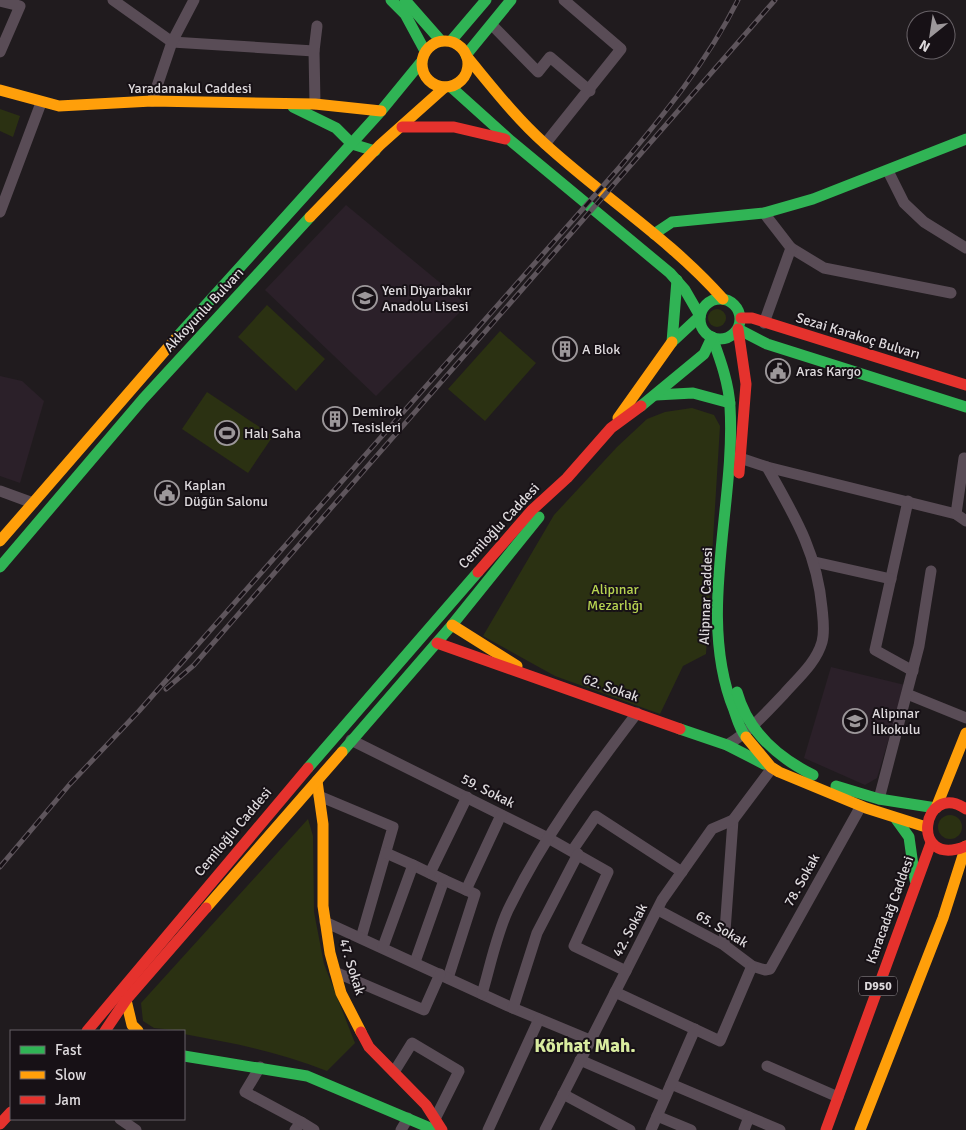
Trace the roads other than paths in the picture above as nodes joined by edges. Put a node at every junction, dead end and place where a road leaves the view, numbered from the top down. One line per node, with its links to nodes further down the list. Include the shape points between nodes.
1 (113, 0): 12 (street)
2 (194, 0): 12 (street)
3 (391, 0): 15 (main road, via 405,14)
4 (405, 0): 11 (main road)
5 (486, 0): 11 (main road)
6 (510, 0): 9 (main road)
7 (564, 0): 19 (street, via 621,49)
8 (0, 1): 14 (street, via 20,6)
9 (492, 25): 16 (main road); 19 (street, via 538,72 550,57)
10 (317, 26): 13 (street)
11 (446, 41): 15 (main road); 16 (main road, via 459,45)
12 (172, 42): 13 (street); 20 (street)
13 (314, 51): 23 (street)
14 (0, 52)
15 (423, 56): 17 (main road, via 422,69 430,82); 24 (main road, Akkoyunlu Bulvarı)
16 (467, 56): 17 (main road, via 467,72 458,84); 29 (main road, via 519,120)
17 (448, 87): 25 (main road, Akkoyunlu Bulvarı); 26 (main road)
18 (0, 90): 21 (main road, Yaradanakul Caddesi)
19 (590, 91): 29 (street)
20 (152, 101): 21 (main road, Yaradanakul Caddesi, via 59,106); 22 (main road, Yaradanakul Caddesi)
21 (40, 103): 32 (street)
22 (286, 104): 23 (main road, Yaradanakul Caddesi); 28 (main road, via 336,128)
23 (315, 104): 24 (main road, Yaradanakul Caddesi)
24 (381, 111): 28 (main road, Akkoyunlu Bulvarı)
25 (402, 127): 26 (main road, via 440,124); 30 (main road, Akkoyunlu Bulvarı)
26 (511, 140): 38 (main road)
27 (966, 140): 31 (main road)
28 (352, 144): 30 (main road); 58 (main road, Akkoyunlu Bulvarı, via 140,379)
29 (545, 144): 35 (main road)
30 (375, 151): 64 (main road, Akkoyunlu Bulvarı, via 321,205 143,399)
31 (888, 171): 34 (main road); 37 (street, via 904,202 924,222)
32 (4, 192): 33 (street)
33 (0, 212)
34 (764, 213): 35 (main road, via 672,222); 36 (street)
35 (654, 234): 40 (main road)
36 (791, 248): 39 (street, via 824,268); 43 (street)
37 (966, 248)
38 (676, 280): 41 (main road); 46 (main road)
39 (951, 292)
40 (723, 299): 41 (main road, via 706,305); 42 (main road, via 733,303)
41 (700, 316): 45 (main road, via 702,326); 46 (main road)
42 (741, 318): 43 (main road, Sezai Karakoç Bulvarı); 44 (main road)
43 (764, 323): 47 (main road, Sezai Karakoç Bulvarı)
44 (738, 330): 45 (main road, via 724,339); 50 (main road, via 767,344); 52 (main road, Alipınar Caddesi, via 746,362)
45 (712, 337): 48 (main road, via 704,354); 49 (main road, Alipınar Caddesi)
46 (672, 342): 51 (main road)
47 (966, 385)
48 (656, 396): 49 (main road, via 691,390); 51 (main road)
49 (730, 403): 75 (main road, Alipınar Caddesi, via 730,462 719,592 718,646 733,716)
50 (966, 406)
51 (611, 428): 55 (main road)
52 (740, 458): 54 (street); 62 (main road, Alipınar Caddesi)
53 (964, 458): 59 (street)
54 (767, 467): 57 (street); 63 (street)
55 (566, 478): 68 (main road, Cemiloğlu Caddesi, via 540,516); 120 (main road, Cemiloğlu Caddesi, via 480,568 261,822)
56 (0, 492): 58 (street)
57 (908, 501): 59 (street); 67 (street)
58 (34, 503): 61 (main road, Akkoyunlu Bulvarı)
59 (956, 514): 60 (street)
60 (966, 521)
61 (0, 540)
62 (733, 548)
63 (815, 562): 67 (street); 75 (street, via 824,625 822,641 805,671)
64 (0, 567)
65 (732, 567): 75 (main road, Alipınar Caddesi, via 728,645 738,700)
66 (931, 571): 70 (street)
67 (891, 579): 70 (street, via 875,650)
68 (452, 626): 69 (main road, Cemiloğlu Caddesi); 71 (main road)
69 (437, 643): 71 (main road, 62. Sokak); 77 (main road, Cemiloğlu Caddesi)
70 (913, 671): 72 (street)
71 (538, 679): 73 (main road, 62. Sokak)
72 (907, 694): 74 (street); 84 (street)
73 (637, 714): 78 (main road, 62. Sokak); 92 (street, via 576,793)
74 (966, 718)
75 (748, 732): 78 (street); 79 (main road, Alipınar Caddesi); 80 (main road, Alipınar Caddesi)
76 (966, 733): 86 (main road)
77 (351, 740): 81 (main road, Cemiloğlu Caddesi); 83 (street, 59. Sokak)
78 (727, 745): 80 (main road, 62. Sokak)
79 (775, 752): 80 (main road); 84 (main road, Alipınar Caddesi, via 798,768 834,785)
80 (772, 768): 85 (main road, Alipınar Caddesi); 90 (street)
81 (317, 781): 82 (main road, 47. Sokak); 116 (main road, Cemiloğlu Caddesi)
82 (319, 796): 96 (street, via 393,827); 104 (main road, 47. Sokak, via 323,824)
83 (467, 797): 88 (street, 59. Sokak); 99 (street)
84 (879, 799): 86 (main road, Alipınar Caddesi)
85 (861, 806): 89 (main road, Alipınar Caddesi); 110 (street, 78. Sokak)
86 (936, 808): 87 (main road, Alipınar Caddesi, via 949,803); 91 (main road)
87 (966, 809)
88 (501, 815): 92 (street, 59. Sokak); 102 (street)
89 (896, 819): 91 (main road, Alipınar Caddesi); 101 (main road, via 909,837)
90 (734, 820): 98 (street, 42. Sokak, via 712,828); 106 (street)
91 (926, 827): 93 (main road)
92 (548, 838): 95 (street, 59. Sokak); 115 (street, via 507,912)
93 (932, 843): 94 (main road, via 948,852); 101 (main road, Karacadağ Caddesi / D950)
94 (966, 846): 154 (main road, D950, via 955,885)
95 (575, 852): 98 (street, via 596,816); 111 (street, 59. Sokak, via 608,872 574,946); 117 (street, via 536,933)
96 (386, 853): 97 (street); 105 (street)
97 (413, 865): 99 (street); 107 (street)
98 (682, 872): 103 (street, 42. Sokak)
99 (430, 873): 100 (street)
100 (444, 880): 102 (street); 108 (street)
101 (916, 884): 132 (main road, Karacadağ Caddesi / D950)
102 (466, 890): 113 (street, via 475,894)
103 (658, 910): 106 (street, 65. Sokak); 111 (street, 42. Sokak)
104 (325, 922): 105 (street); 112 (main road, 47. Sokak)
105 (361, 938): 107 (street)
106 (724, 945): 109 (street, 65. Sokak)
107 (383, 947): 108 (street)
108 (415, 962): 113 (street)
109 (752, 966): 110 (street, 65. Sokak, via 765,970); 119 (street, via 720,1041)
110 (770, 968)
111 (626, 971): 114 (street, 42. Sokak)
112 (335, 972): 113 (street, via 424,1010); 128 (main road, 47. Sokak, via 341,993 369,1047)
113 (444, 976): 115 (street)
114 (615, 992): 119 (street); 123 (street, 42. Sokak)
115 (482, 994): 117 (street)
116 (126, 1000): 121 (main road, Cemiloğlu Caddesi); 122 (main road, via 132,1025)
117 (513, 1008): 118 (street)
118 (539, 1019): 123 (street); 146 (street)
119 (695, 1029): 129 (street)
120 (88, 1030)
121 (107, 1030)
122 (137, 1030)
123 (590, 1040): 125 (street, 42. Sokak)
124 (185, 1056): 127 (main road)
125 (580, 1060): 130 (street, 42. Sokak); 131 (street)
126 (767, 1066): 132 (street)
127 (260, 1067): 136 (main road, via 307,1076); 140 (street, via 245,1092)
128 (394, 1072): 138 (main road, 47. Sokak, via 426,1105); 138 (street, via 412,1042 459,1071)
129 (671, 1084): 131 (street); 135 (street)
130 (563, 1094): 141 (street, 42. Sokak); 148 (street)
131 (665, 1097): 134 (street)
132 (838, 1097): 153 (main road, Karacadağ Caddesi / D950)
133 (10, 1113): 139 (main road)
134 (657, 1116): 149 (street); 150 (street)
135 (749, 1117): 151 (street); 152 (street)
136 (408, 1118): 138 (main road); 144 (street)
137 (121, 1120): 142 (street)
138 (435, 1124): 145 (main road, 47. Sokak)
139 (0, 1126)
140 (298, 1126): 143 (street)
141 (546, 1127): 147 (street)
142 (136, 1130)
143 (314, 1130)
144 (401, 1130)
145 (442, 1130)
146 (488, 1130)
147 (559, 1130)
148 (630, 1130)
149 (651, 1130)
150 (691, 1130)
151 (744, 1130)
152 (780, 1130)
153 (826, 1130)
154 (860, 1130)

